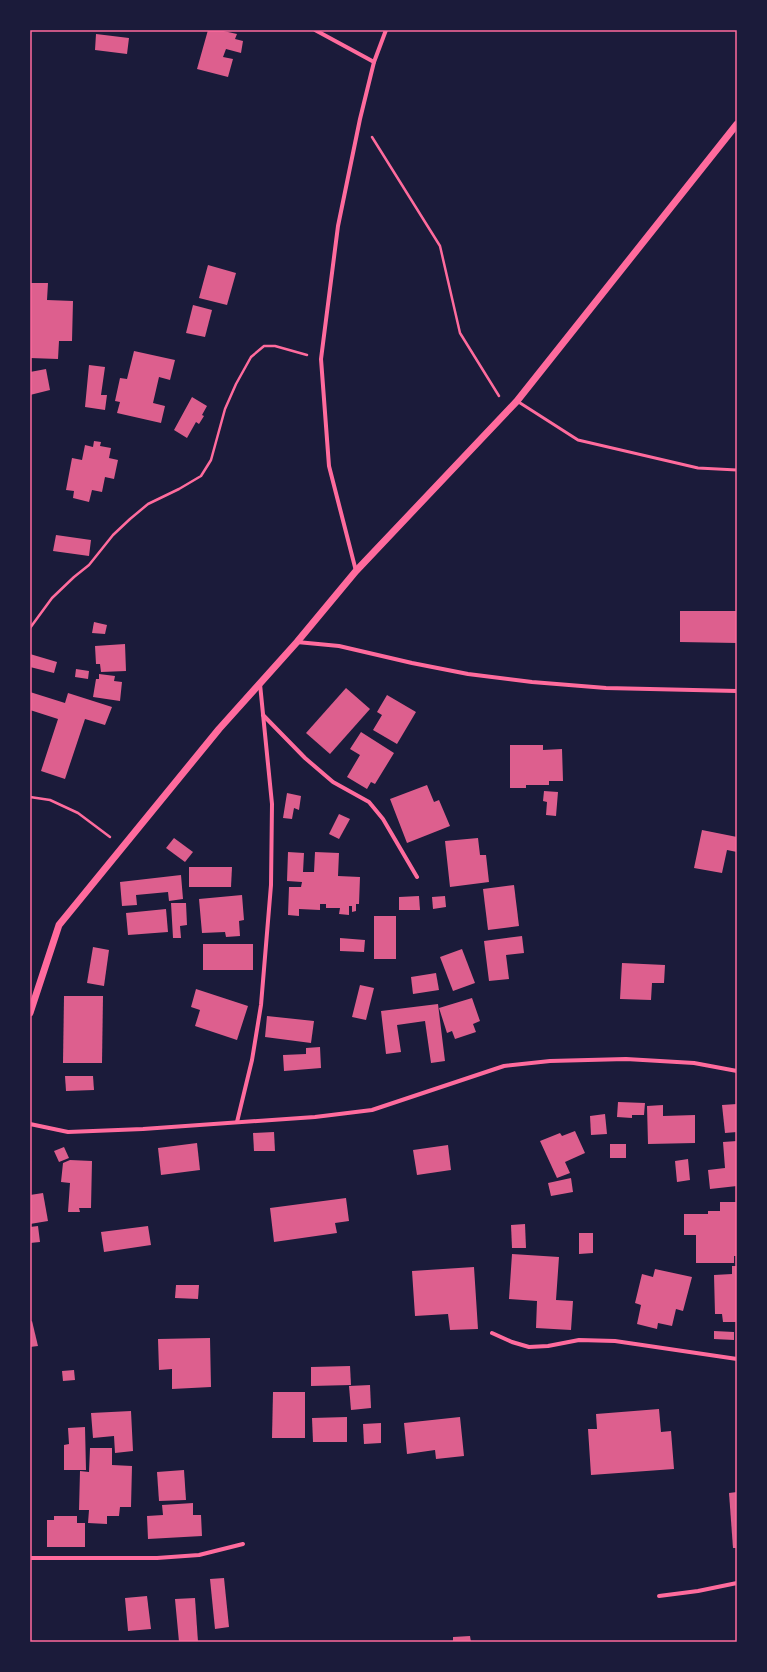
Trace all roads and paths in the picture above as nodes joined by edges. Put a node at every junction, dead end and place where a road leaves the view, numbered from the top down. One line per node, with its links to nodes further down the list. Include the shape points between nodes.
1 (314, 30): 3 (street)
2 (386, 30): 3 (street)
3 (374, 62): 4 (street)
4 (360, 118): 6 (street, via 338,226); 8 (path, via 440,246 460,333)
5 (737, 124): 7 (street)
6 (321, 359): 10 (street, via 329,466); 11 (path, via 275,346 264,346 251,357 225,409 211,460 201,476 148,504 130,519 113,535 90,565 52,598)
7 (517, 401): 8 (street); 9 (lane, via 578,440 698,468)
8 (508, 411): 10 (street)
9 (737, 470)
10 (356, 571): 12 (street)
11 (30, 628)
12 (297, 642): 13 (street); 14 (street, via 339,646 468,674 525,681 606,688)
13 (260, 683): 15 (street); 17 (street)
14 (737, 691)
15 (263, 714): 18 (street, via 305,758 333,782 369,802 383,819); 21 (street, via 272,804 271,885 261,1004 252,1060)
16 (30, 797): 17 (path, via 50,800 78,813)
17 (123, 847): 19 (street, via 59,925)
18 (417, 877)
19 (30, 1013)
20 (737, 1071): 21 (street, via 694,1062 550,1061 504,1066 372,1110)
21 (237, 1122): 22 (street, via 68,1132)
22 (30, 1124)
23 (492, 1333): 24 (street, via 529,1347 579,1340 615,1341)
24 (737, 1358)
25 (243, 1544): 26 (street, via 199,1555 157,1558)
26 (30, 1558)
27 (737, 1583): 28 (street)
28 (659, 1596)

